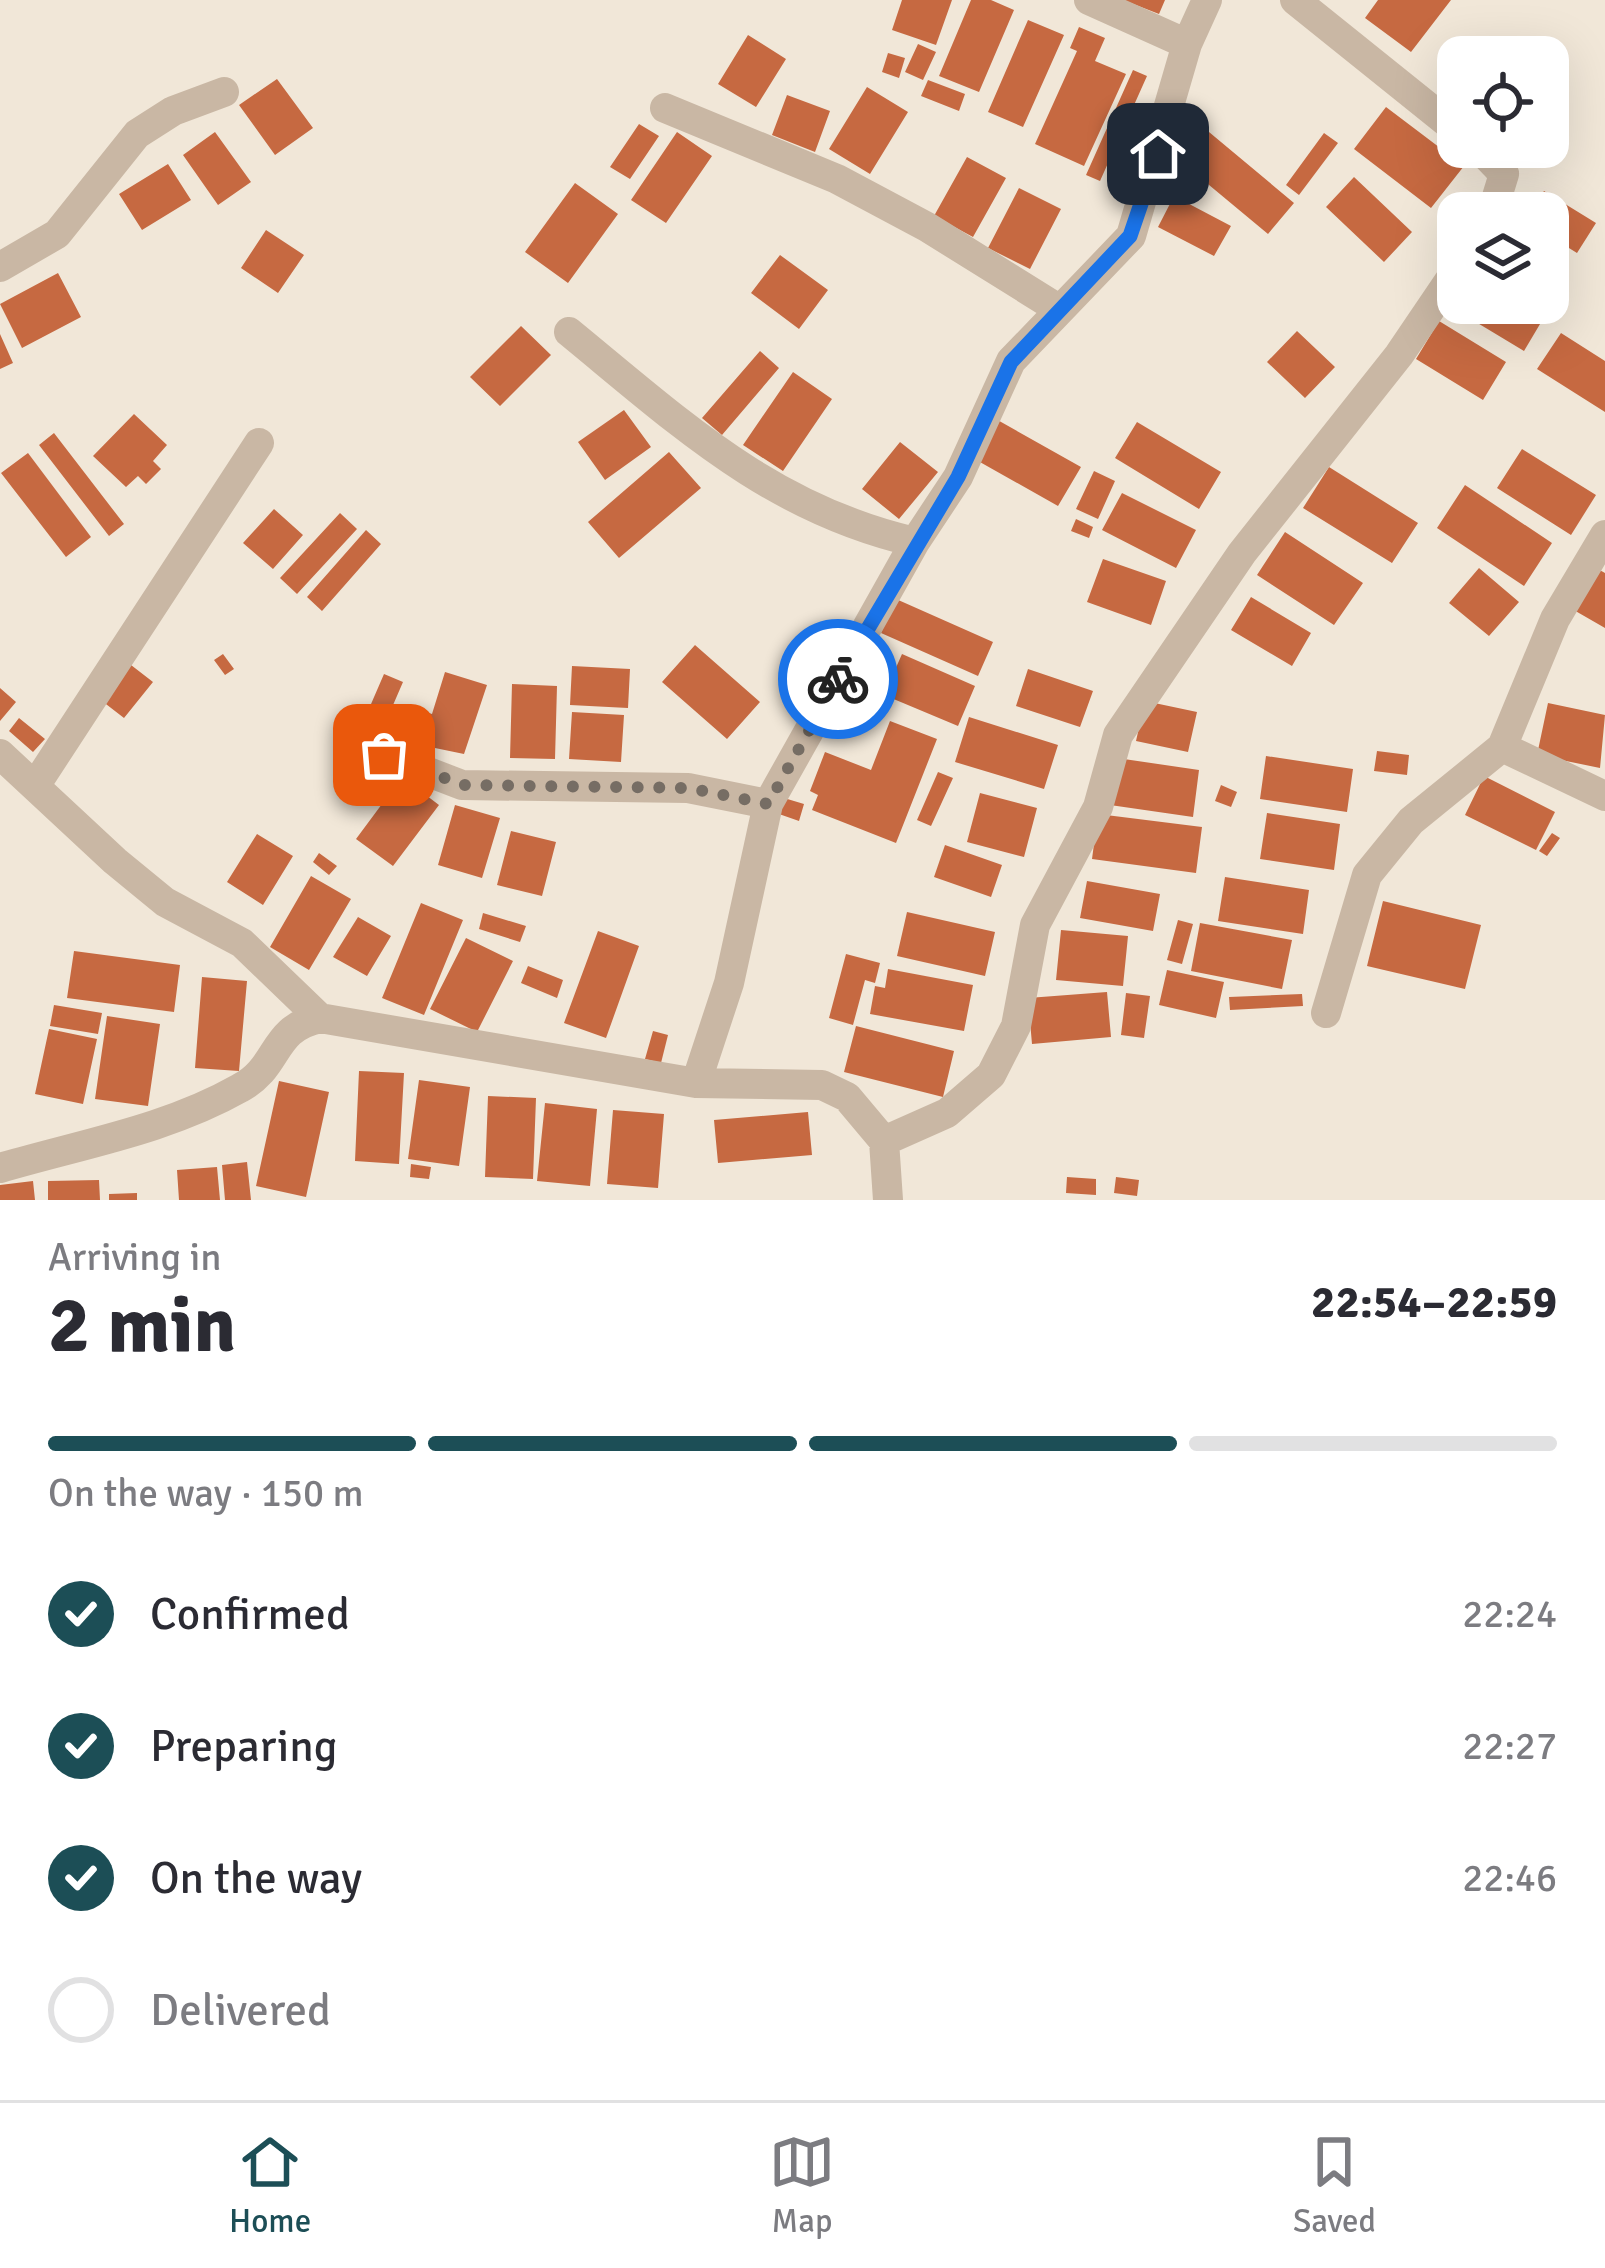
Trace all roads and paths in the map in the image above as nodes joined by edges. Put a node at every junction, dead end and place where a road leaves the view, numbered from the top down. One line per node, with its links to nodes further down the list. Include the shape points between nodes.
1 (1089, 0): 4 (street)
2 (1208, 0): 4 (street)
3 (1295, 0): 7 (street)
4 (1186, 44): 10 (street, via 1130,236)
5 (224, 92): 8 (street, via 137,134 57,234)
6 (665, 108): 10 (street, via 855,189)
7 (1437, 113)
8 (0, 267)
9 (1437, 299): 24 (street, via 1180,638 1118,735 1098,807 1035,925 1016,1026 991,1076 947,1113)
10 (1057, 308): 14 (street, via 1011,362 958,477)
11 (569, 332): 14 (street, via 737,469 830,519)
12 (259, 442): 18 (street)
13 (1605, 535): 15 (street, via 1556,619)
14 (915, 542): 20 (street)
15 (1502, 747): 19 (street); 21 (street, via 1412,820 1367,875)
16 (0, 754): 18 (street)
17 (384, 755): 20 (street, via 463,785 688,788)
18 (34, 786): 22 (street, via 165,902 258,956)
19 (1605, 796)
20 (768, 804): 23 (street, via 729,983)
21 (1326, 1013)
22 (320, 1018): 23 (street); 25 (street, via 284,1032 260,1076 236,1091 135,1132)
23 (695, 1083): 24 (street, via 821,1085 847,1097)
24 (884, 1141): 26 (street)
25 (0, 1168)
26 (888, 1200)

